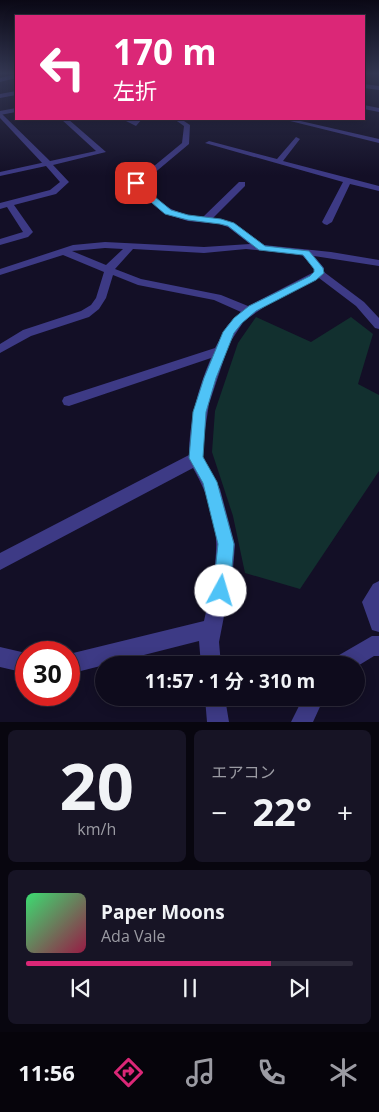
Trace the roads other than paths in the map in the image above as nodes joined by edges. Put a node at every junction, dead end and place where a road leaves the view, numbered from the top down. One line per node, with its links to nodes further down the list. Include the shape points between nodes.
1 (15, 110): 2 (street)
2 (0, 113): 12 (street)
3 (65, 120): 12 (street, via 102,152)
4 (126, 120): 5 (street, via 136,124)
5 (139, 120)
6 (178, 120): 18 (street, via 187,126 184,144 135,185 168,212)
7 (289, 120): 9 (street)
8 (296, 139): 11 (street)
9 (379, 142)
10 (209, 143): 11 (street)
11 (279, 162): 14 (street)
12 (48, 164): 13 (street); 17 (street, via 65,182 53,192)
13 (0, 174)
14 (348, 180): 16 (street); 19 (street)
15 (242, 184): 18 (street)
16 (379, 189)
17 (4, 204): 20 (street, via 28,232)
18 (206, 219): 22 (street, via 231,225)
19 (327, 222)
20 (0, 242)
21 (130, 246): 22 (street, via 204,250 246,246); 23 (street, via 98,245); 26 (street)
22 (262, 248): 24 (street)
23 (63, 252): 26 (street); 27 (street)
24 (306, 253): 25 (street); 28 (street, via 319,268)
25 (379, 263)
26 (109, 271): 29 (street, via 152,286 217,297); 31 (street, via 95,307 85,314 27,333)
27 (0, 272)
28 (319, 273): 29 (street); 30 (street, via 360,304)
29 (249, 311): 32 (street, via 229,332)
30 (379, 325)
31 (0, 349)
32 (221, 350): 33 (street); 34 (street, via 200,412)
33 (69, 401)
34 (196, 458): 35 (street); 38 (street, via 210,482 226,544 221,591)
35 (0, 562)
36 (379, 590): 37 (street, via 371,602)
37 (379, 623)
38 (212, 628): 40 (street); 44 (street)
39 (379, 646): 41 (street, via 372,646)
40 (210, 656)
41 (356, 656)
42 (0, 657): 43 (street)
43 (15, 660)
44 (80, 661)
45 (216, 706): 47 (street)
46 (310, 706): 48 (street)
47 (218, 722)
48 (302, 722)

